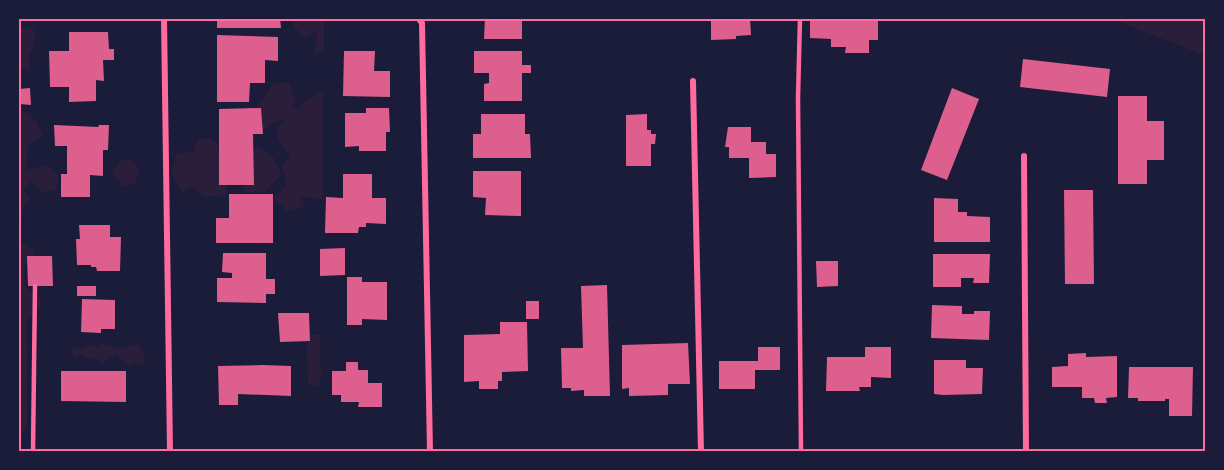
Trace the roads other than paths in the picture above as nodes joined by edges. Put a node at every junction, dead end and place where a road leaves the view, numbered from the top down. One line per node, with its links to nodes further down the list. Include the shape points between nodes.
1 (164, 18): 8 (street)
2 (418, 18): 9 (street, via 422,23)
3 (800, 18): 11 (lane)
4 (693, 81): 10 (street)
5 (1024, 156): 12 (street)
6 (35, 286): 7 (lane)
7 (33, 452)
8 (170, 452)
9 (430, 452)
10 (701, 452)
11 (801, 452)
12 (1026, 452)

